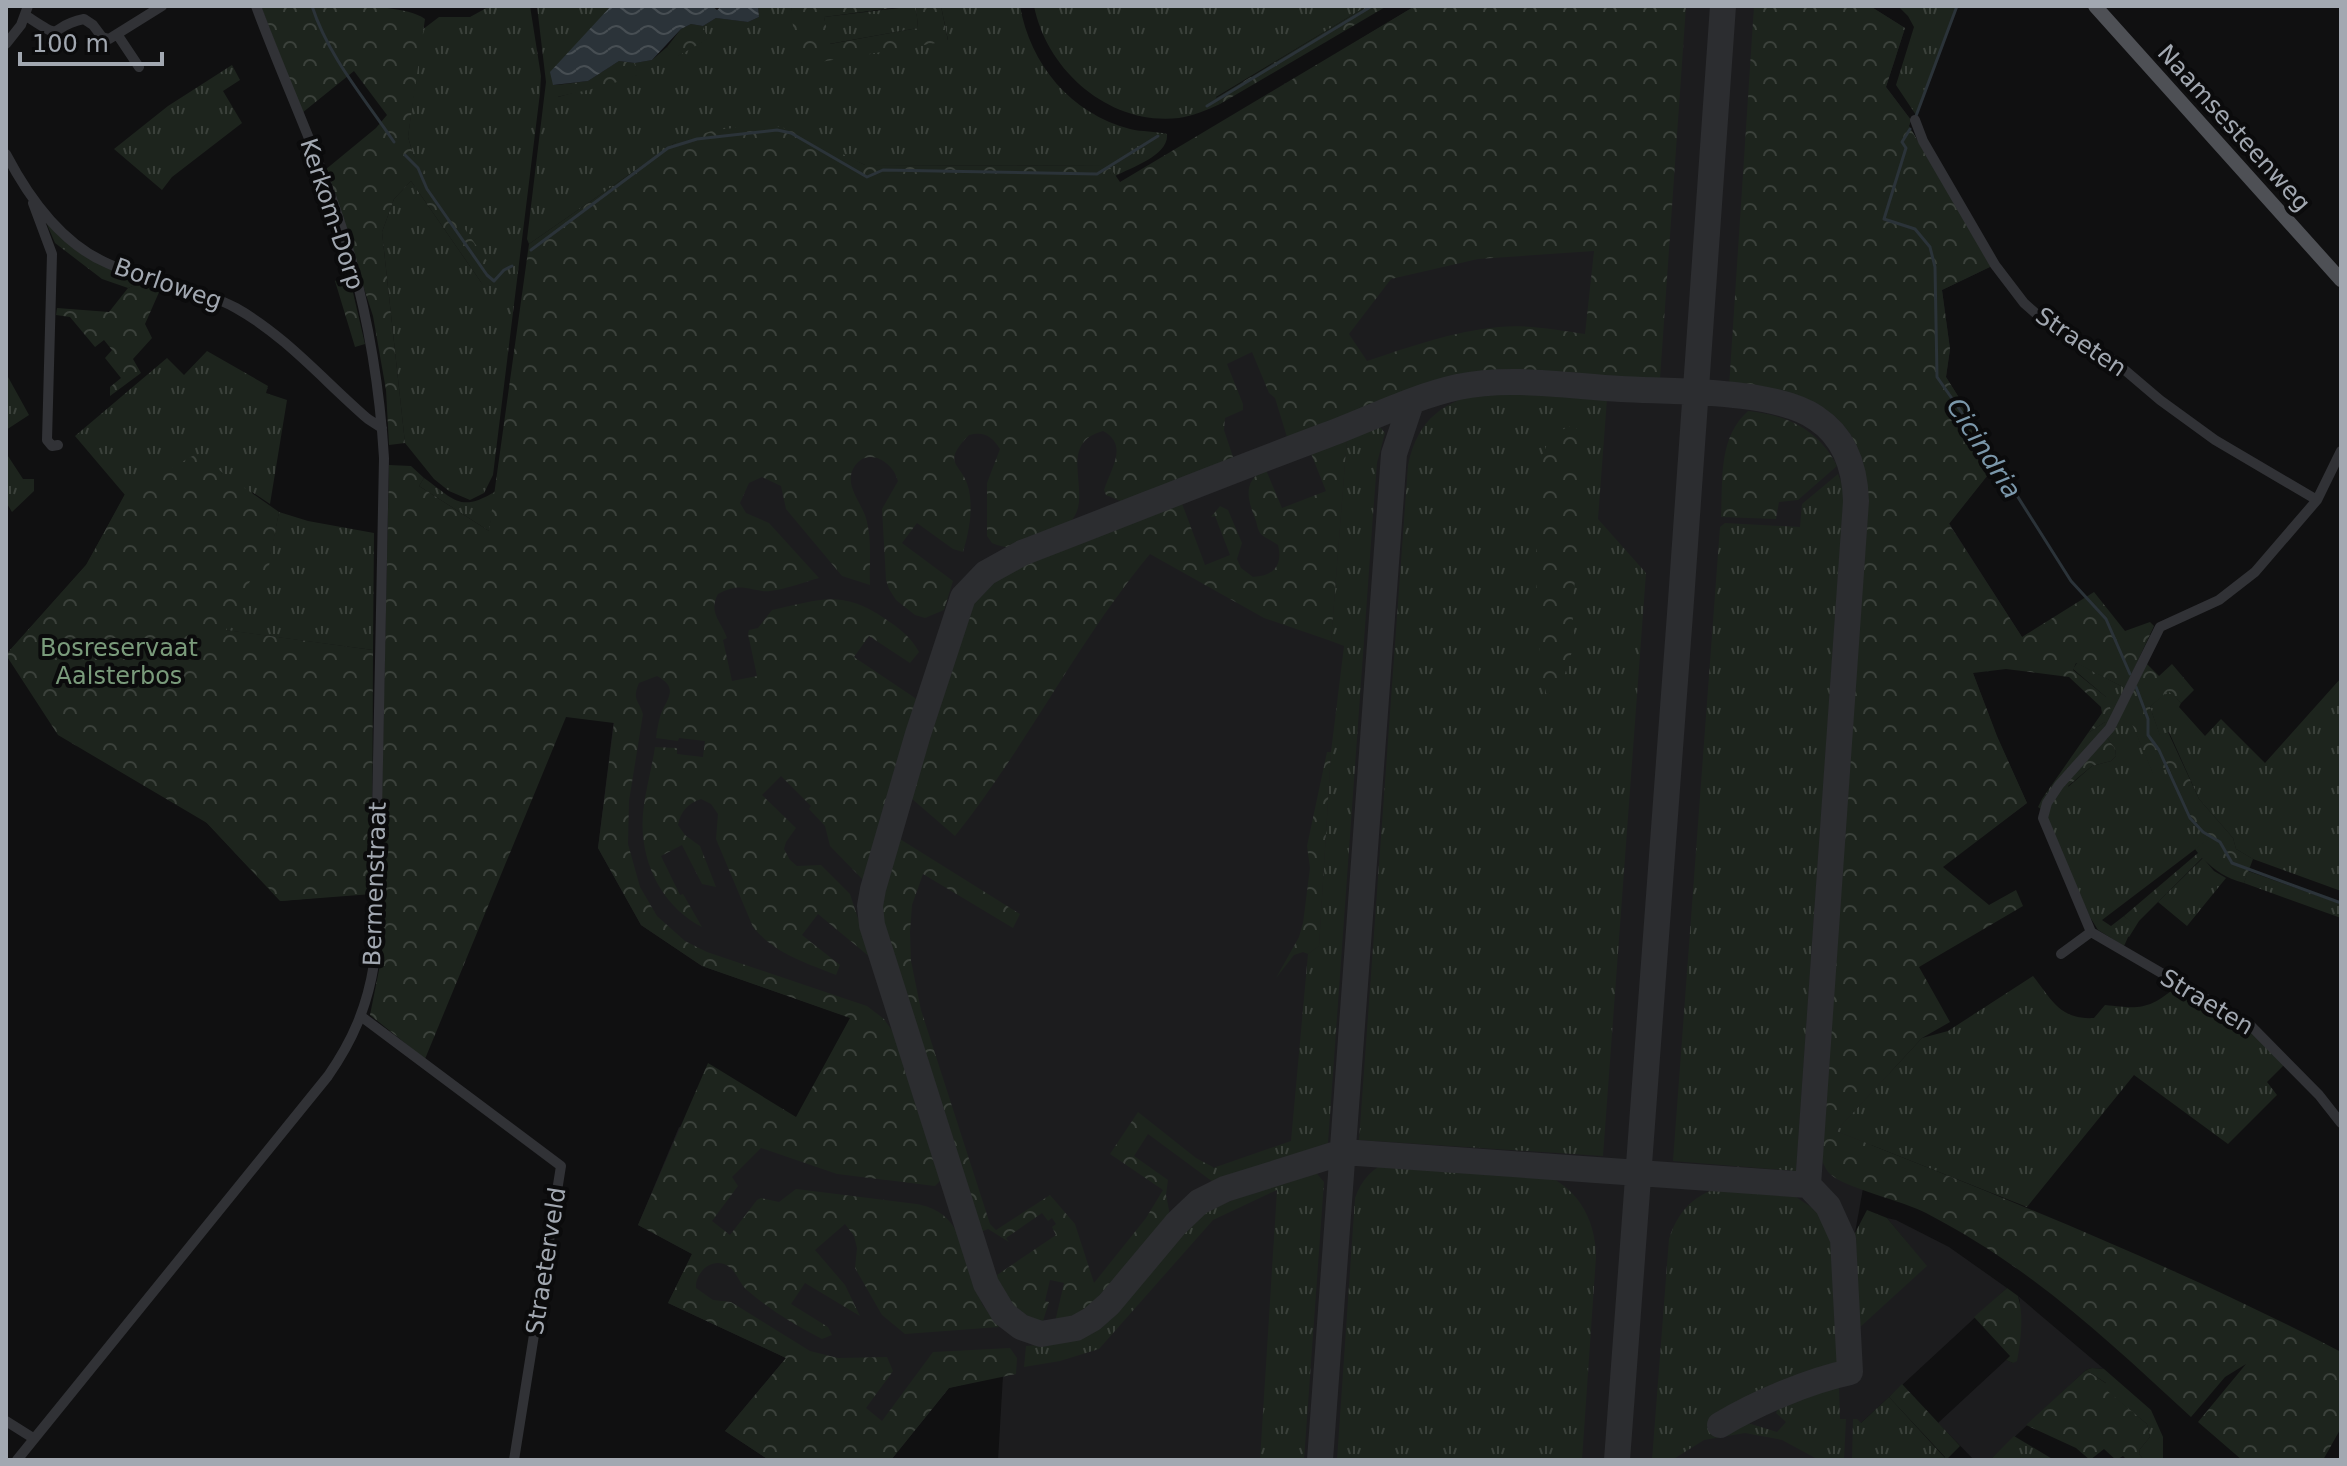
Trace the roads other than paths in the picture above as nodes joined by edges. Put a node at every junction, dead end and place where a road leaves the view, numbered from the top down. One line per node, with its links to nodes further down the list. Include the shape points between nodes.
1 (162, 6): 5 (street)
2 (256, 6): 12 (street, Kerkom-Dorp, via 351,256)
3 (2095, 6): 11 (main road, Naamsesteenweg)
4 (27, 10): 5 (street, via 50,33 84,19 105,39); 6 (street)
5 (117, 34): 7 (street)
6 (6, 44)
7 (139, 67)
8 (1915, 120): 15 (street, Straeten, via 1995,265 2024,303 2113,360 2215,440)
9 (6, 154): 10 (street, Borloweg)
10 (31, 197): 12 (street, Borloweg, via 73,242 108,264 241,311); 13 (street, Borloweg, via 52,254 47,440)
11 (2341, 280)
12 (382, 428): 18 (street, Bermenstraat, via 375,937)
13 (58, 445)
14 (2341, 451): 15 (street)
15 (2317, 500): 16 (street, via 2241,585 2160,627 2110,728 2047,803 2046,829)
16 (2091, 932): 17 (street); 19 (street, Straeten, via 2249,1024)
17 (2061, 954)
18 (362, 1017): 21 (street, Bermenstraat, via 328,1076); 23 (street, Straeterveld, via 561,1166)
19 (2341, 1123)
20 (6, 1421): 21 (street)
21 (33, 1438): 22 (street, Bermenstraat)
22 (17, 1460)
23 (514, 1460)

